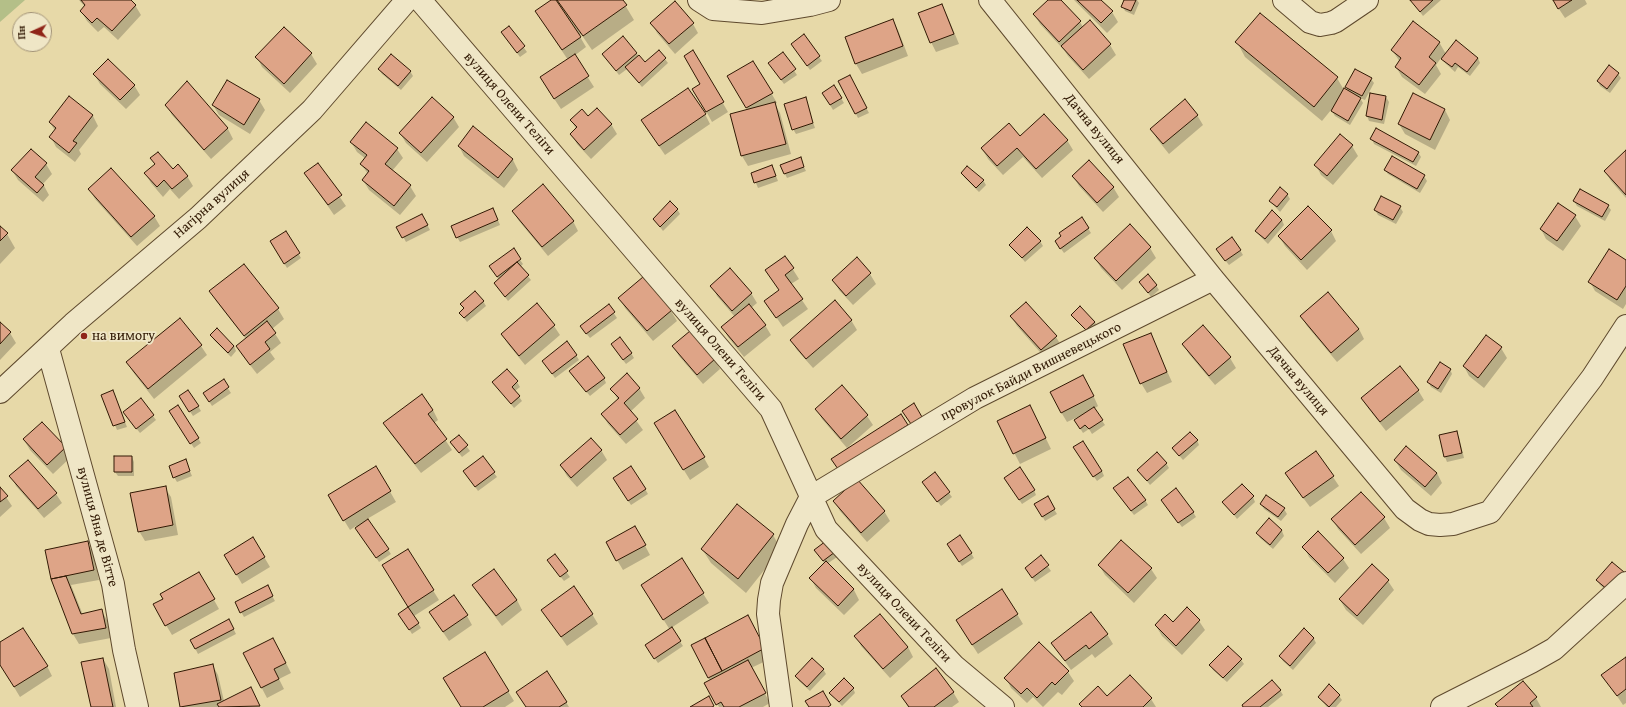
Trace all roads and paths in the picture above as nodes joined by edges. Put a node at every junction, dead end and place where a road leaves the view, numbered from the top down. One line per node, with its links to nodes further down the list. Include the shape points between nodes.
1 (407, 0): 10 (street, Нагірна вулиця, via 312,110 198,218 73,324)
2 (420, 0): 12 (street, вулиця Олени Теліги, via 771,409)
3 (699, 0): 4 (street, via 713,9 762,13)
4 (829, 0)
5 (990, 0): 8 (street, Дачна вулиця)
6 (1284, 0): 7 (street, via 1310,22 1320,25 1336,21)
7 (1367, 0)
8 (1214, 280): 9 (street, Дачна вулиця, via 1405,509 1429,524 1458,523 1490,512 1592,378); 12 (street, провулок Байди Вишневецького, via 975,398)
9 (1626, 326)
10 (48, 349): 11 (street, Нагірна вулиця); 14 (street, вулиця Яна де Вітте, via 113,584)
11 (0, 392)
12 (811, 496): 15 (street, via 772,583 769,600 768,614); 16 (street, вулиця Олени Теліги, via 826,529 954,666)
13 (1626, 582): 17 (street, via 1554,648)
14 (137, 707)
15 (781, 707)
16 (1003, 707)
17 (1442, 707)

